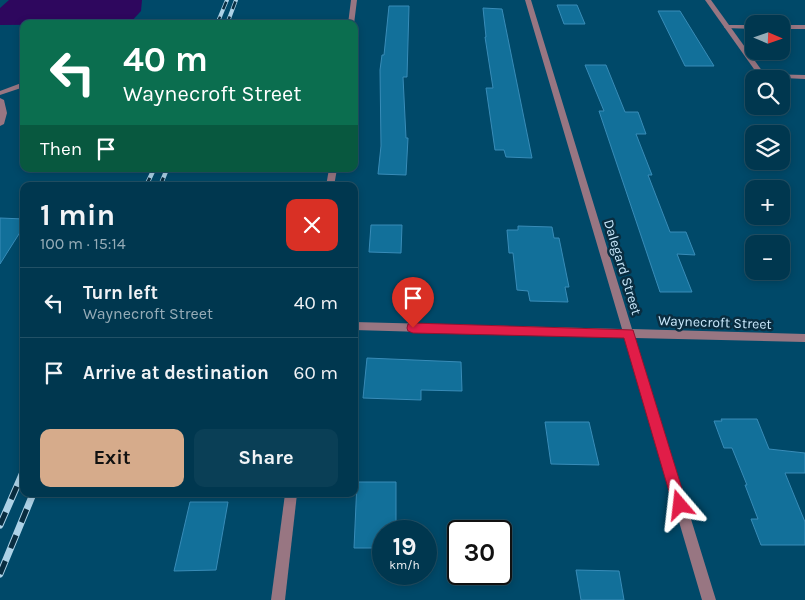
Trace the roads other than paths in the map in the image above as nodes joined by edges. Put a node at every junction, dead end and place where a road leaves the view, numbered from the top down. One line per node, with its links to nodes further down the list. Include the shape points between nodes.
1 (354, 0): 4 (street)
2 (528, 0): 17 (street, Dalegard Street)
3 (708, 0): 5 (street)
4 (352, 20)
5 (727, 26): 6 (street); 9 (street)
6 (745, 27)
7 (790, 27): 8 (street)
8 (805, 27)
9 (759, 70)
10 (790, 77): 11 (street)
11 (805, 77)
12 (20, 86): 13 (street)
13 (0, 94)
14 (0, 100): 15 (street, via 3,113)
15 (0, 124)
16 (358, 326): 17 (street, Waynecroft Street)
17 (628, 334): 18 (street, Waynecroft Street); 21 (street, Dalegard Street)
18 (805, 338)
19 (291, 497): 20 (street)
20 (278, 600)
21 (709, 600)

